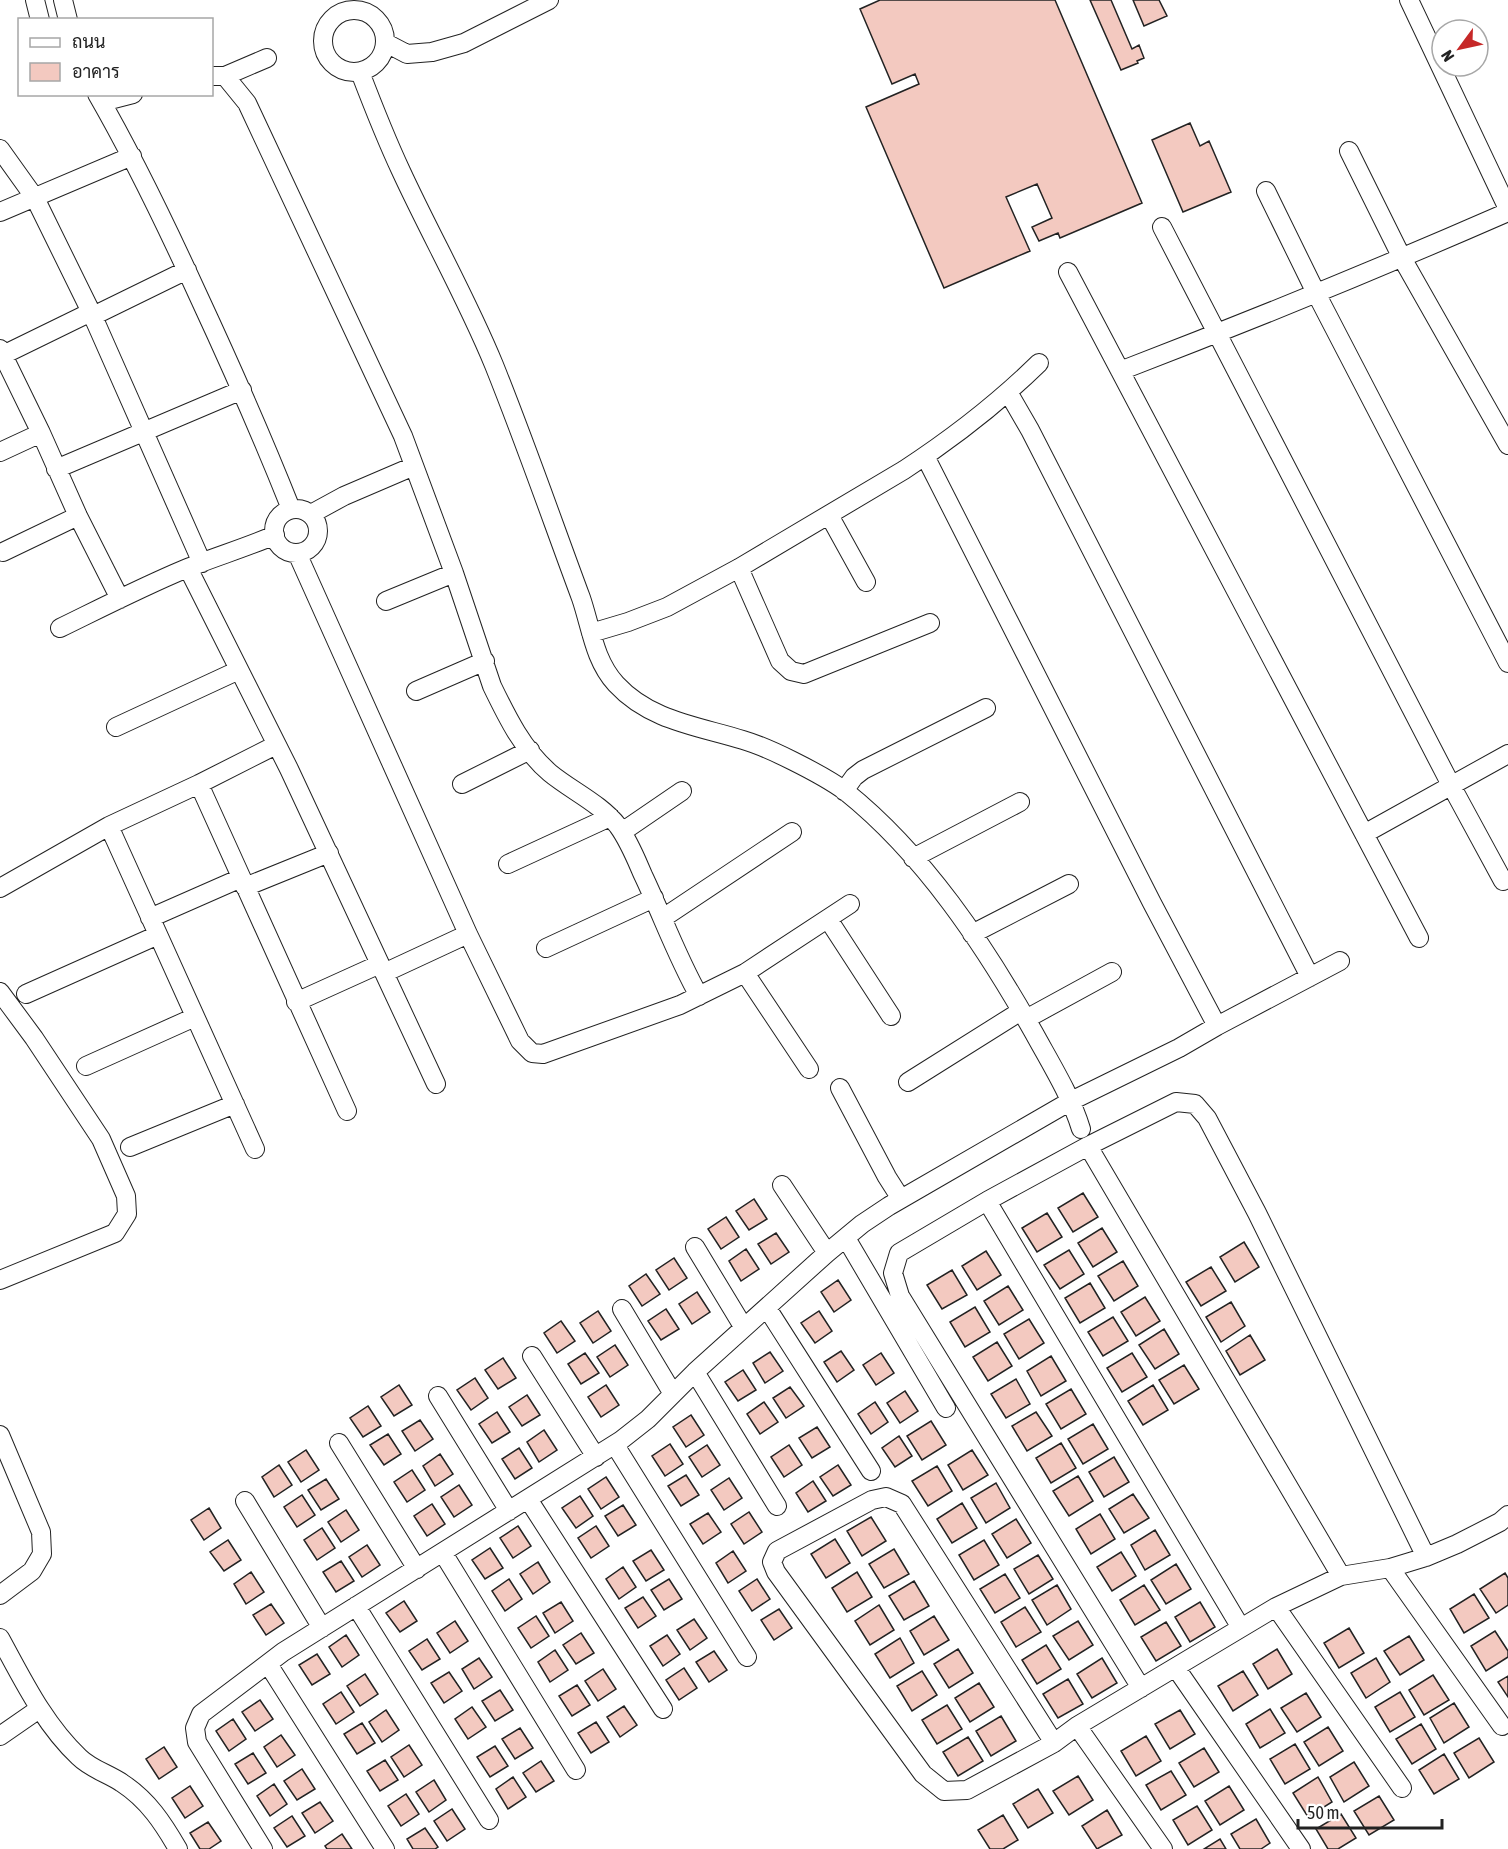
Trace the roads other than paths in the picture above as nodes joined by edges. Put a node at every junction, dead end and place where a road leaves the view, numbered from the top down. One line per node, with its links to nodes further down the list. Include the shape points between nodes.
1 (35, 0): 6 (street)
2 (63, 0): 7 (street)
3 (549, 0): 8 (street, via 464,43 432,52 407,54)
4 (1409, 0): 19 (street)
5 (340, 6): 8 (street, via 377,19); 10 (street, via 324,31 322,44 326,57 335,66 346,72)
6 (40, 18)
7 (68, 18)
8 (386, 43): 10 (street, via 378,62)
9 (267, 58): 11 (street)
10 (360, 72): 55 (street, via 402,173 493,364)
11 (218, 76): 38 (street, via 247,103)
12 (116, 96): 13 (street)
13 (100, 98): 16 (street)
14 (0, 149): 18 (street)
15 (1349, 151): 22 (street)
16 (132, 156): 18 (street); 23 (street)
17 (1266, 191): 25 (street)
18 (35, 198): 20 (street); 26 (street)
19 (1508, 211): 22 (street)
20 (0, 212)
21 (1162, 227): 27 (street)
22 (1402, 258): 25 (street); 35 (street)
23 (187, 270): 26 (street); 31 (street)
24 (1068, 272): 30 (street)
25 (1316, 293): 27 (street); 57 (street)
26 (92, 314): 28 (street); 33 (street)
27 (1216, 334): 30 (street); 67 (street)
28 (2, 352): 34 (street)
29 (1039, 363): 32 (street)
30 (1120, 371): 75 (street)
31 (242, 390): 33 (street); 40 (street)
32 (1008, 392): 37 (street); 97 (street)
33 (144, 431): 39 (street); 47 (street)
34 (42, 433): 36 (street); 39 (street)
35 (1508, 445)
36 (0, 452)
37 (925, 456): 42 (street); 105 (street)
38 (414, 466): 41 (street); 49 (street)
39 (56, 469): 43 (street)
40 (291, 509): 41 (street); 44 (street, via 280,516)
41 (311, 514): 46 (street, via 318,535 310,547)
42 (829, 515): 48 (street); 50 (street)
43 (78, 516): 45 (street); 51 (street)
44 (275, 535): 46 (street, via 280,546); 47 (street)
45 (3, 552)
46 (297, 553): 88 (street)
47 (195, 566): 51 (street); 58 (street)
48 (740, 568): 53 (street, via 780,661 791,671 804,675); 55 (street, via 667,607)
49 (454, 573): 52 (street); 56 (street)
50 (867, 582)
51 (120, 598): 54 (street)
52 (386, 601)
53 (930, 623)
54 (60, 628)
55 (591, 633): 69 (street, via 598,656 614,681 651,711 746,740 793,761)
56 (485, 661): 59 (street); 63 (street, via 501,705)
57 (1508, 663)
58 (239, 670): 61 (street); 62 (street)
59 (416, 692)
60 (986, 708): 69 (street, via 863,770)
61 (116, 727)
62 (276, 745): 65 (street); 76 (street)
63 (530, 750): 66 (street); 71 (street, via 552,774)
64 (1508, 754): 67 (street)
65 (199, 784): 72 (street); 80 (street)
66 (462, 784)
67 (1452, 787): 75 (street); 79 (street)
68 (682, 791): 73 (street)
69 (844, 791): 77 (street)
70 (1020, 802): 77 (street)
71 (610, 817): 73 (street); 78 (street)
72 (108, 826): 82 (street); 85 (street)
73 (622, 832): 83 (street)
74 (792, 832): 86 (street)
75 (1364, 834): 91 (street)
76 (329, 853): 80 (street); 94 (street)
77 (913, 858): 89 (street)
78 (508, 864)
79 (1503, 881)
80 (243, 883): 85 (street); 101 (street)
81 (1069, 884): 89 (street)
82 (0, 888)
83 (654, 898): 86 (street); 92 (street)
84 (850, 904): 87 (street)
85 (150, 918): 90 (street)
86 (663, 918): 100 (street)
87 (828, 919): 96 (street); 103 (street)
88 (468, 934): 94 (street); 100 (street, via 520,1041 532,1053 543,1054)
89 (972, 934): 102 (street)
90 (158, 935): 99 (street); 104 (street)
91 (1419, 938)
92 (546, 948)
93 (1340, 961): 97 (street)
94 (382, 968): 101 (street); 109 (street)
95 (1112, 972): 102 (street)
96 (745, 973): 100 (street); 107 (street)
97 (1310, 977): 105 (street)
98 (0, 992): 123 (street, via 101,1139 126,1196 128,1214 115,1233)
99 (26, 994)
100 (699, 996)
101 (296, 1002): 113 (street)
102 (1023, 1015): 108 (street); 111 (street)
103 (891, 1016)
104 (195, 1017): 106 (street); 112 (street)
105 (1217, 1026): 111 (street)
106 (86, 1066)
107 (809, 1069)
108 (908, 1082)
109 (436, 1084)
110 (840, 1088): 118 (street)
111 (1069, 1101): 114 (street); 118 (street)
112 (235, 1104): 115 (street); 116 (street)
113 (347, 1111)
114 (1084, 1138): 119 (street); 143 (street, via 1176,1102 1195,1104 1207,1118); 146 (street)
115 (130, 1148)
116 (255, 1149)
117 (782, 1185): 122 (street)
118 (901, 1199): 120 (street)
119 (987, 1202): 151 (street); 156 (street, via 900,1254 893,1273 900,1296)
120 (846, 1238): 122 (street); 131 (street)
121 (695, 1247): 126 (street)
122 (827, 1253): 124 (street)
123 (0, 1281)
124 (767, 1308): 126 (street); 136 (street)
125 (622, 1309): 129 (street)
126 (744, 1328): 128 (street)
127 (532, 1356): 135 (street)
128 (695, 1372): 129 (street); 139 (street)
129 (673, 1394): 134 (street)
130 (438, 1396): 140 (street)
131 (946, 1408)
132 (0, 1435): 147 (street, via 41,1532 42,1554 32,1571)
133 (339, 1443): 145 (street)
134 (615, 1445): 135 (street); 153 (street)
135 (596, 1457): 137 (street)
136 (871, 1471)
137 (528, 1499): 140 (street); 158 (street)
138 (245, 1501): 150 (street)
139 (777, 1506)
140 (509, 1511): 142 (street)
141 (1505, 1524): 143 (street)
142 (443, 1553): 145 (street); 163 (street)
143 (1426, 1557): 144 (street)
144 (1390, 1568): 146 (street); 160 (street)
145 (417, 1569): 148 (street)
146 (1341, 1576): 149 (street)
147 (0, 1595)
148 (356, 1606): 150 (street); 165 (street)
149 (1276, 1607): 151 (street); 164 (street)
150 (322, 1628): 154 (street)
151 (1241, 1628): 155 (street)
152 (0, 1638): 157 (street)
153 (747, 1657)
154 (268, 1664): 167 (street, via 201,1714 195,1728 197,1742); 168 (street)
155 (1176, 1668): 156 (street); 170 (street)
156 (1141, 1688): 159 (street)
157 (39, 1709): 161 (street); 166 (street, via 81,1759 147,1802)
158 (663, 1709)
159 (1077, 1726): 162 (street); 169 (street)
160 (1502, 1726)
161 (0, 1736)
162 (1054, 1743): 162 (street, via 902,1504 886,1497 872,1500 777,1551 772,1562 776,1572 923,1774 944,1791 968,1790)
163 (576, 1770)
164 (1402, 1788)
165 (489, 1820)
166 (178, 1849)
167 (263, 1849)
168 (385, 1849)
169 (1163, 1849)
170 (1301, 1849)

